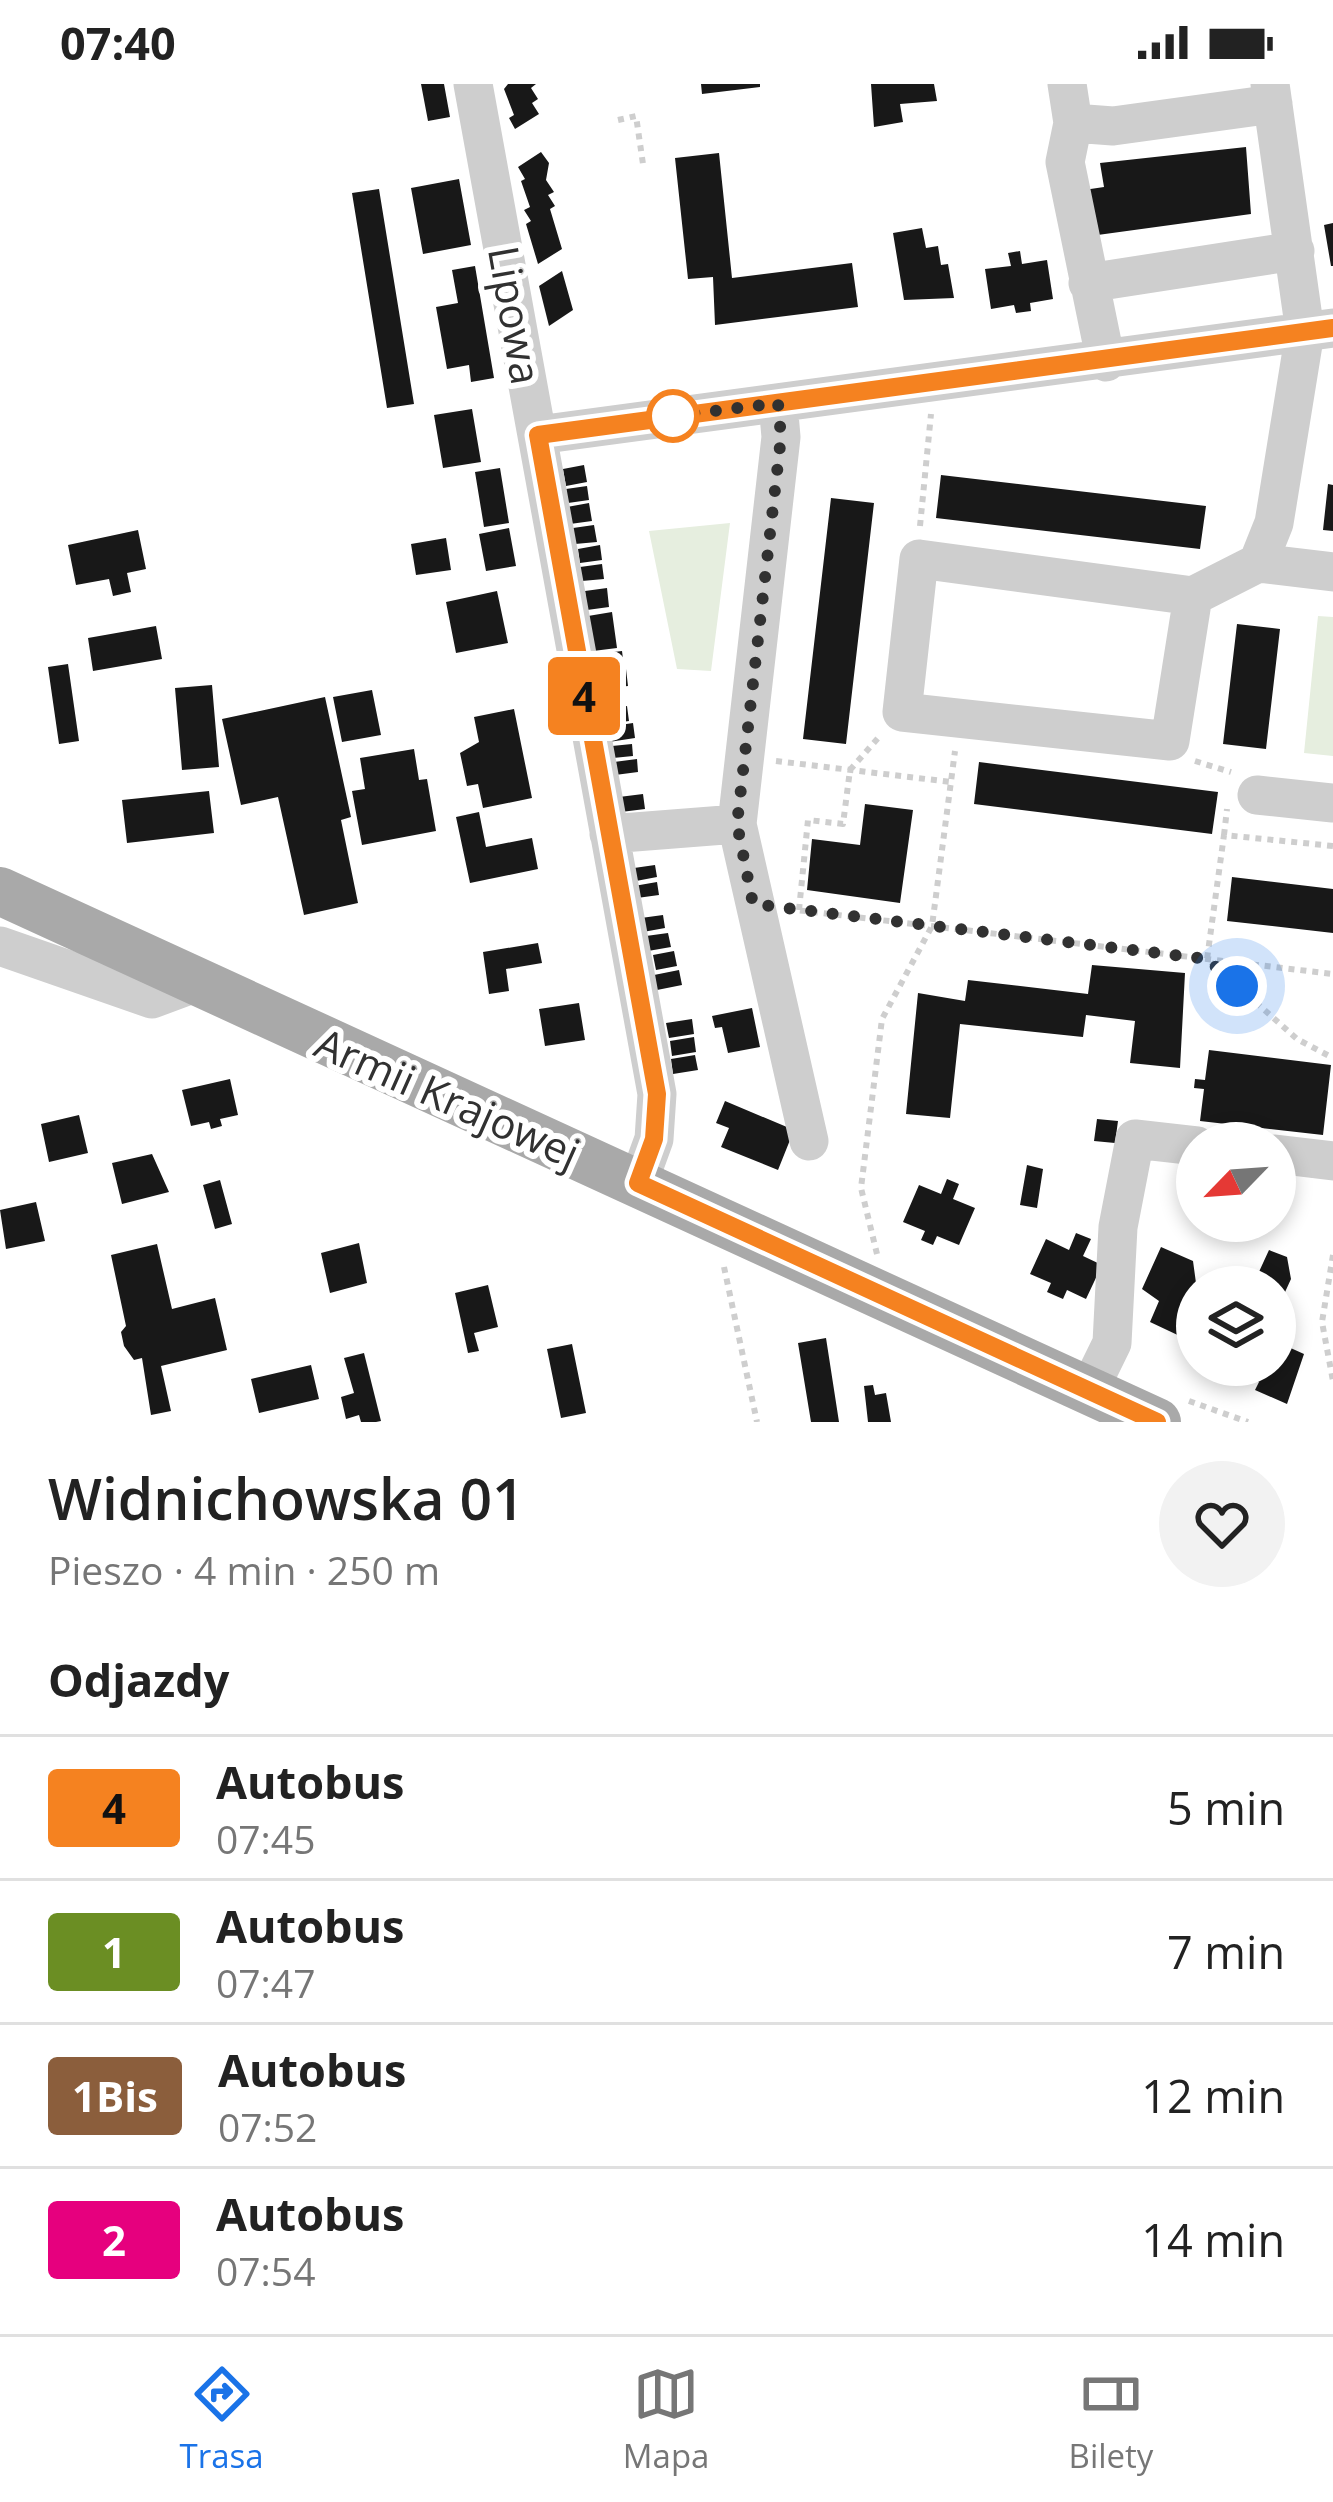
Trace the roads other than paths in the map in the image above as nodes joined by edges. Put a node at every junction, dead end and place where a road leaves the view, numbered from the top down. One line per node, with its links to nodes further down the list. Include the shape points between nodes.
1 (473, 84): 9 (street, Lipowa)
2 (1271, 94): 3 (street, via 1113,126); 4 (street)
3 (1070, 104): 5 (street, via 1065,162)
4 (1294, 251): 5 (street); 6 (street)
5 (1088, 283): 7 (street)
6 (1319, 330): 7 (street); 10 (street)
7 (1106, 362): 8 (street)
8 (778, 403): 9 (street); 15 (street, via 781,437)
9 (538, 435): 16 (street, Lipowa)
10 (1258, 563): 11 (street); 12 (street)
11 (1333, 572)
12 (1193, 596): 12 (street, via 920,560 902,712 1170,741)
13 (1257, 795): 14 (street)
14 (1333, 802)
15 (737, 824): 16 (street); 20 (street)
16 (609, 834): 24 (street, Lipowa, via 657,1094 654,1139)
17 (0, 892): 19 (main road, Armii Krajowej)
18 (0, 946): 19 (street, via 152,998)
19 (196, 982): 24 (main road, Armii Krajowej)
20 (809, 1142)
21 (1176, 1144): 25 (street, via 1136,1139 1118,1227 1112,1343)
22 (1296, 1157): 23 (street)
23 (1333, 1161)
24 (638, 1183): 25 (main road, Armii Krajowej)
25 (1088, 1390): 26 (main road, Armii Krajowej)
26 (1157, 1422)

